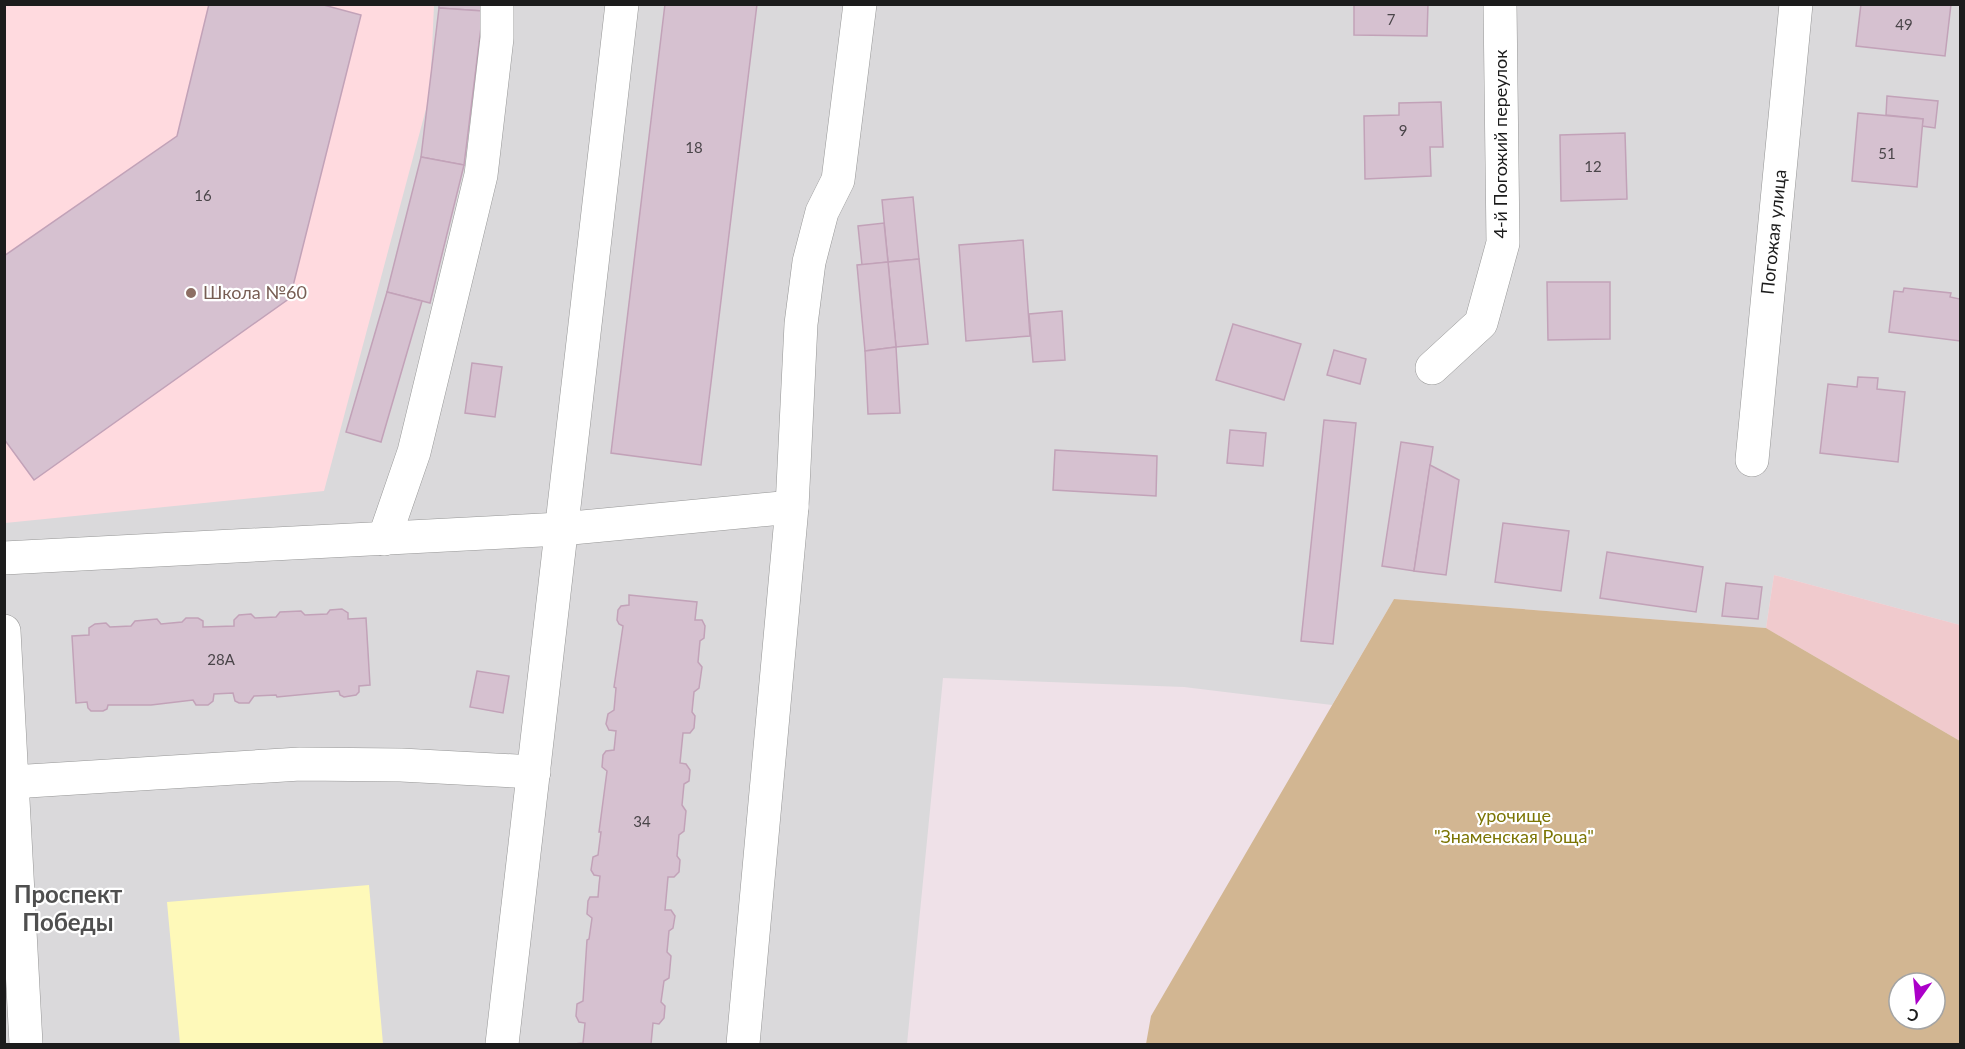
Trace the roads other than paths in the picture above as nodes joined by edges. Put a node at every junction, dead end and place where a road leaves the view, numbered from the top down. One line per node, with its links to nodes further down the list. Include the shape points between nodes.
1 (497, 4): 10 (street, via 497,38 481,175 414,452)
2 (622, 4): 9 (street)
3 (860, 4): 8 (street, via 838,180 822,212 809,262 801,324)
4 (1500, 4): 6 (street, 4-й Погожий переулок, via 1503,243 1481,323)
5 (1796, 4): 7 (street, Погожая улица)
6 (1432, 368)
7 (1752, 460)
8 (792, 507): 9 (street); 17 (street)
9 (561, 529): 10 (street); 13 (street)
10 (384, 539): 11 (street)
11 (4, 558)
12 (4, 631): 14 (street)
13 (534, 772): 14 (street, via 300,764); 16 (street)
14 (12, 782): 15 (street)
15 (26, 1044)
16 (502, 1044)
17 (742, 1044)

